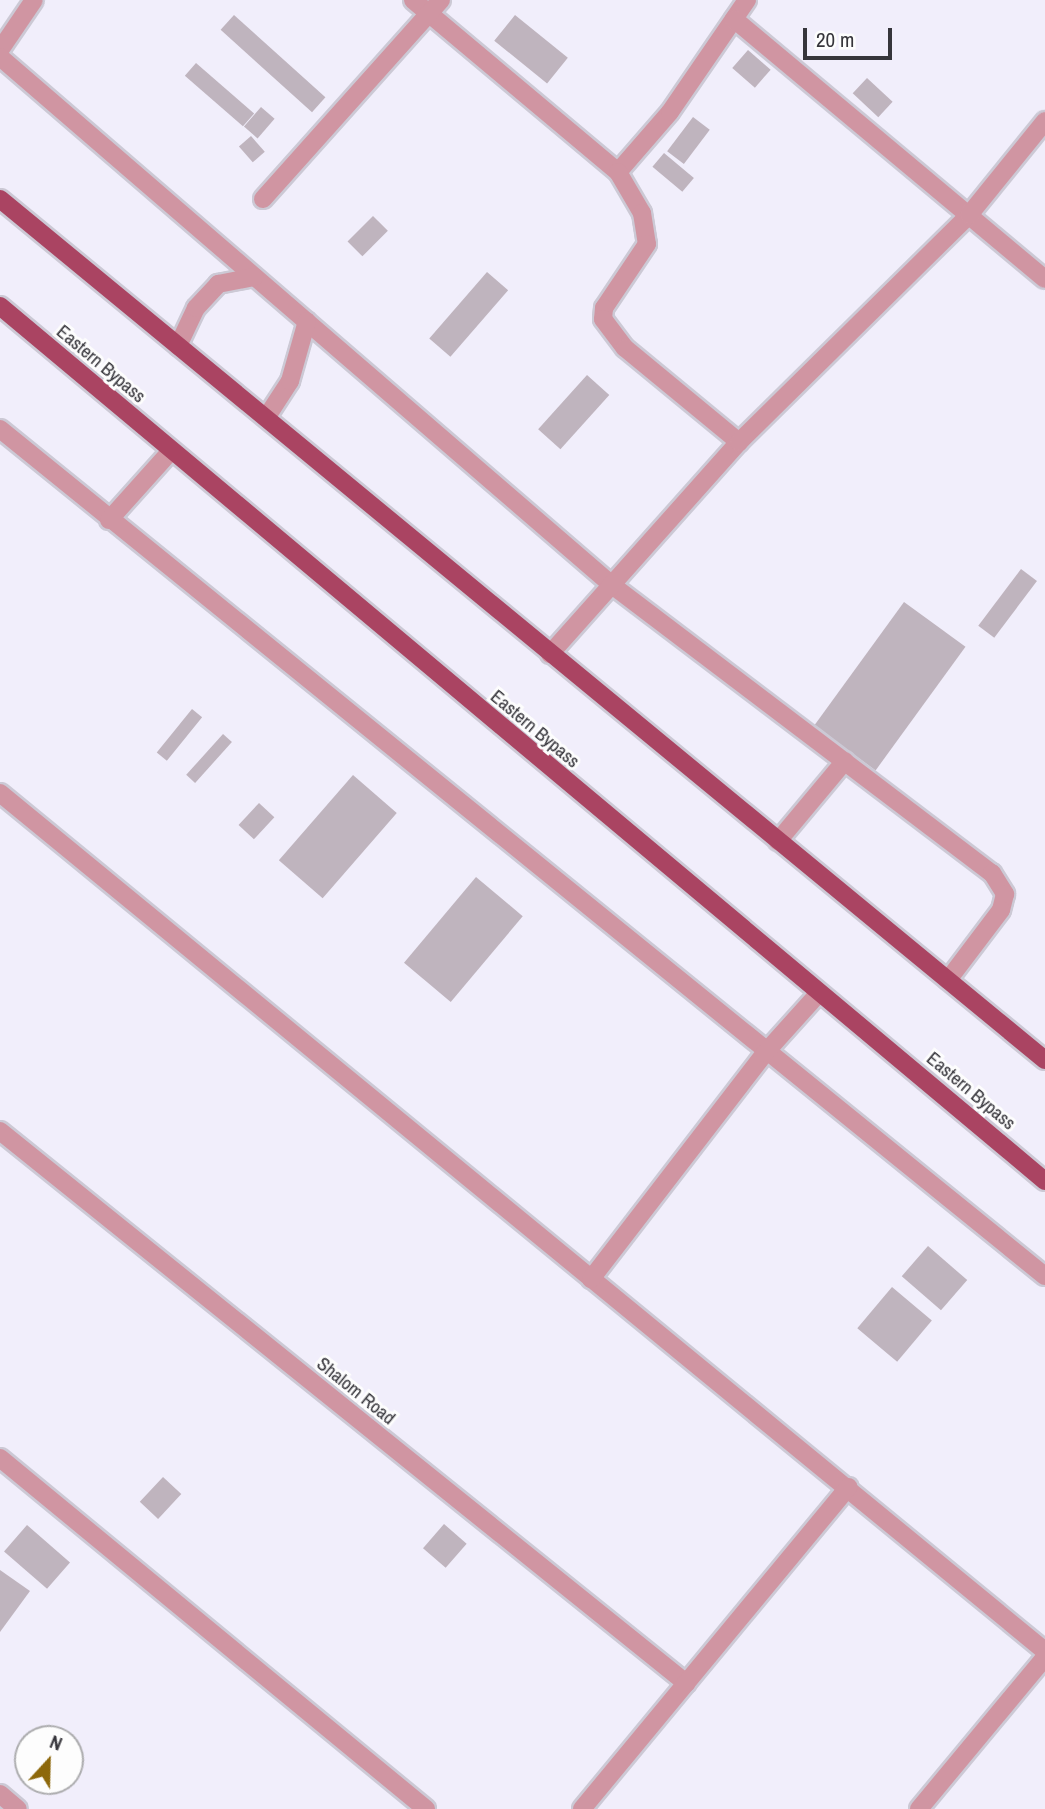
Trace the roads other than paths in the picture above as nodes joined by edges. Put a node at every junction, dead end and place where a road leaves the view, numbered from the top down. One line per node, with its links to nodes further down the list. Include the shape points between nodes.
1 (34, 0): 7 (street)
2 (412, 0): 5 (street)
3 (441, 0): 5 (street)
4 (747, 0): 6 (street)
5 (429, 14): 10 (street); 12 (street)
6 (734, 19): 10 (street, via 670,113); 13 (street)
7 (0, 50)
8 (0, 57): 14 (street)
9 (1045, 121): 13 (street)
10 (618, 172): 21 (street, via 642,214 647,244 604,307 603,319 625,348)
11 (0, 199): 18 (main road)
12 (263, 199)
13 (968, 215): 15 (street); 21 (street)
14 (254, 277): 17 (street); 18 (street, via 218,284 196,307)
15 (1045, 279)
16 (0, 306): 22 (main road, Eastern Bypass)
17 (307, 321): 19 (street, via 289,381); 24 (street)
18 (178, 346): 19 (main road)
19 (266, 418): 25 (main road)
20 (0, 429): 23 (street)
21 (739, 442): 24 (street)
22 (172, 451): 23 (street); 30 (main road, Eastern Bypass)
23 (109, 520): 31 (street)
24 (612, 585): 25 (street); 26 (street)
25 (550, 654): 28 (main road)
26 (845, 761): 28 (street); 29 (street, via 1001,884 1005,894 1001,910)
27 (0, 793): 36 (street)
28 (778, 841): 29 (main road)
29 (948, 980): 32 (main road)
30 (820, 993): 31 (street); 34 (main road, Eastern Bypass)
31 (765, 1052): 35 (street); 36 (street)
32 (1045, 1060)
33 (0, 1131): 41 (street, Shalom Road)
34 (1045, 1181)
35 (1045, 1276)
36 (590, 1279): 38 (street)
37 (0, 1458): 44 (street)
38 (848, 1487): 39 (street); 41 (street)
39 (1045, 1651)
40 (1045, 1657): 46 (street)
41 (687, 1683): 45 (street)
42 (0, 1794): 43 (street)
43 (18, 1809)
44 (426, 1809)
45 (582, 1809)
46 (919, 1809)

